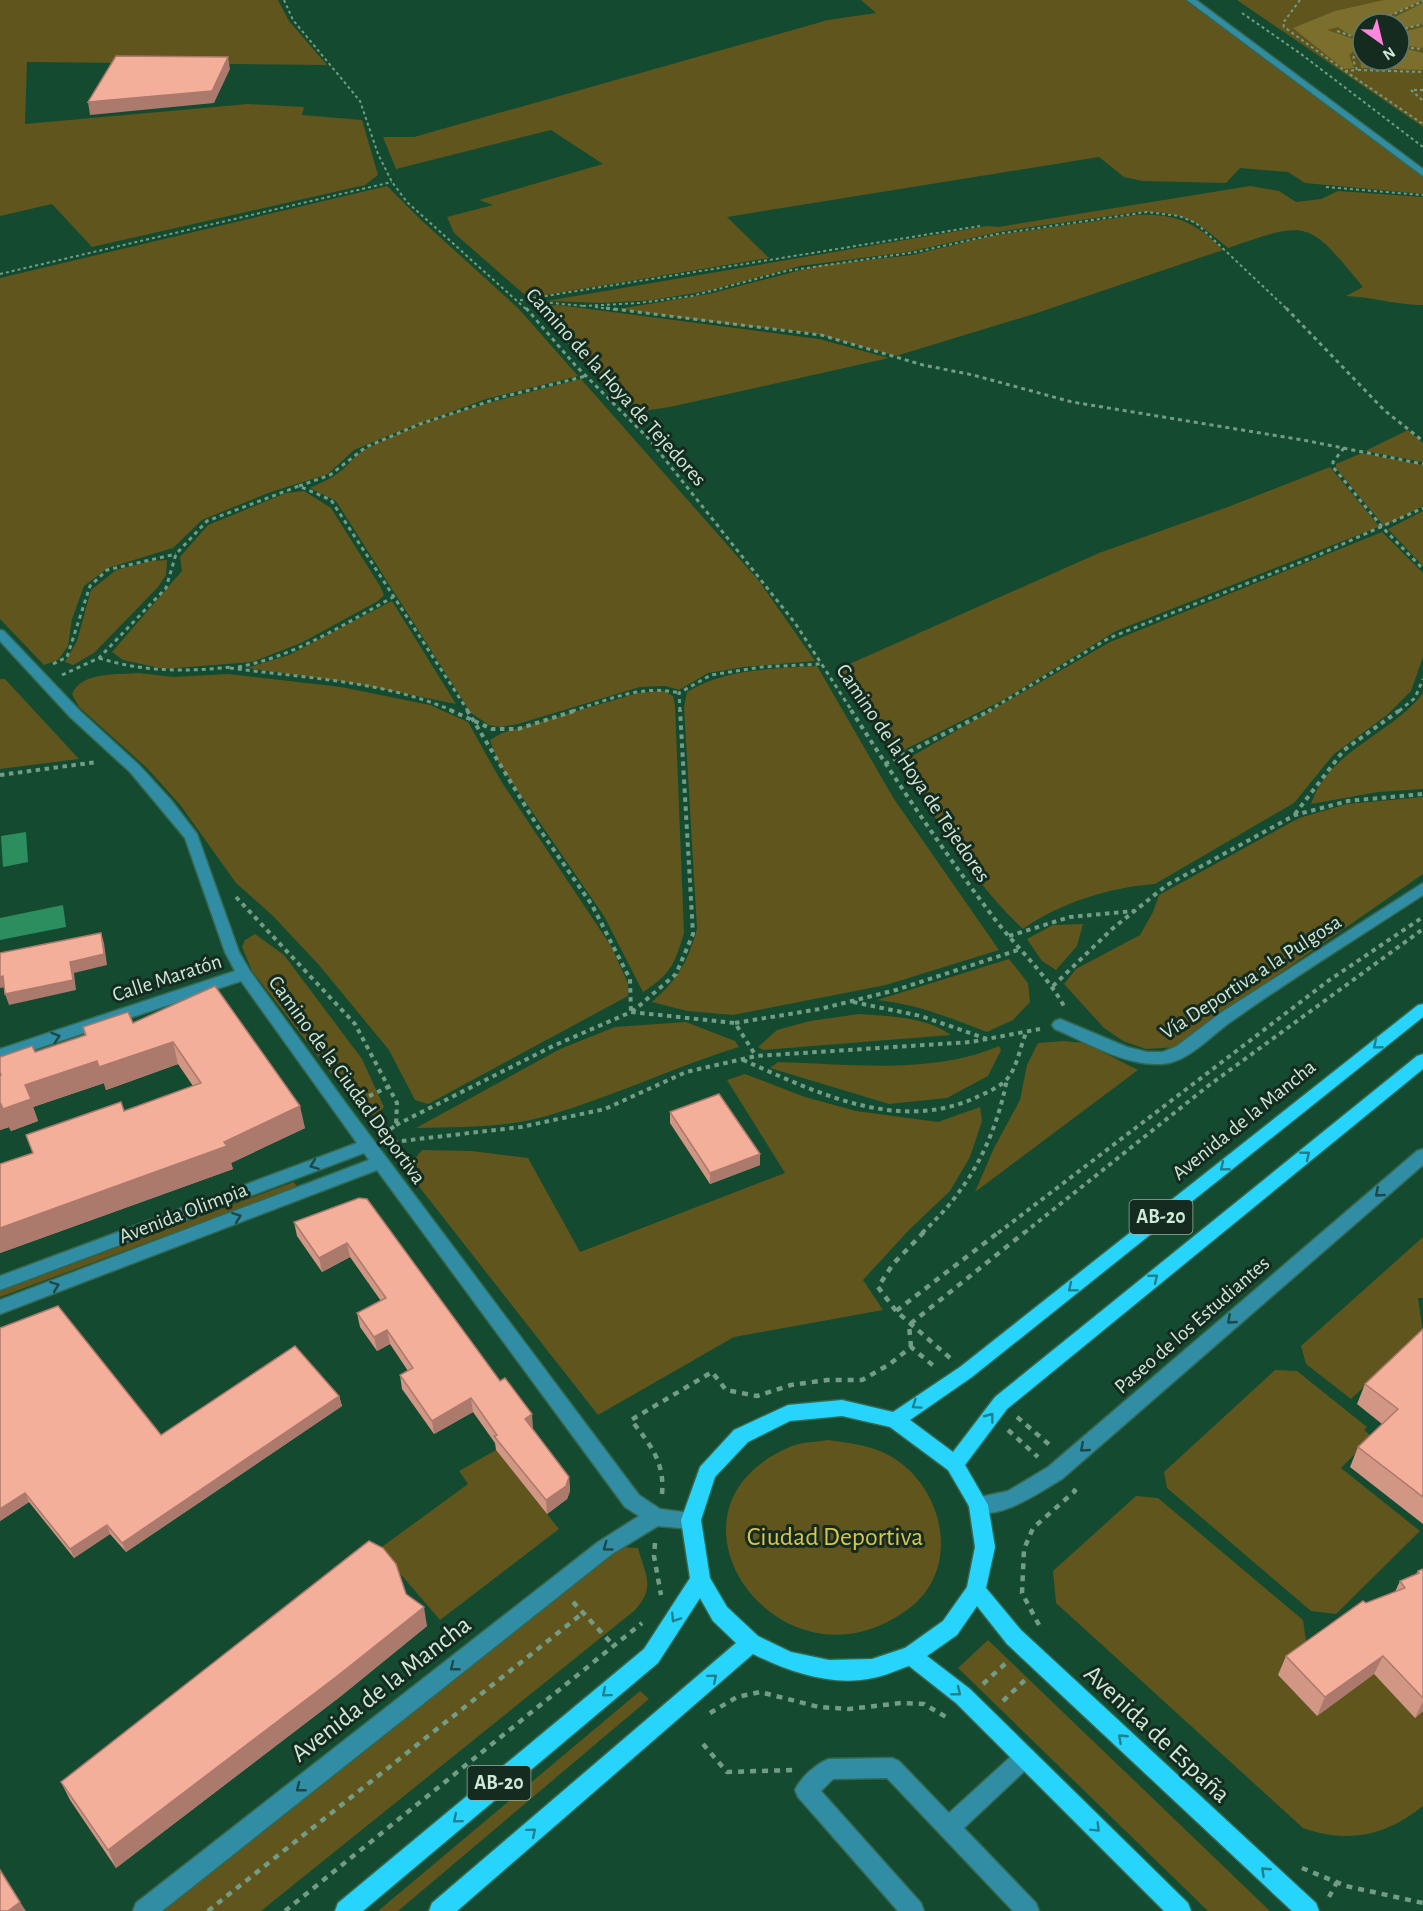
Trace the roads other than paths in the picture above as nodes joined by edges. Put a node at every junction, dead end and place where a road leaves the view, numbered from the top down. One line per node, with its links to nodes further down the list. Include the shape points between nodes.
1 (1191, 0): 2 (street)
2 (1423, 173)
3 (0, 634): 5 (street, Camino de la Ciudad Deportiva, via 166,803 192,837 224,931)
4 (1423, 888): 7 (street, Vía Deportiva a la Pulgosa, via 1224,1018 1183,1050 1165,1058 1123,1052)
5 (244, 974): 8 (street, Calle Maratón, one-way to 5); 10 (street, Camino de la Ciudad Deportiva)
6 (1423, 1009): 15 (main road, Avenida de la Mancha / AB-20, one-way to 15, via 959,1377)
7 (1059, 1025)
8 (0, 1055)
9 (1423, 1059): 16 (main road, AB-20, one-way to 9, via 996,1409)
10 (368, 1145): 12 (street, Camino de la Ciudad Deportiva); 13 (street, Avenida Olimpia, one-way to 13)
11 (1423, 1155): 17 (street, Paseo de los Estudiantes, one-way to 17, via 1062,1467 1012,1499)
12 (381, 1162): 14 (street, Avenida Olimpia, one-way to 12); 18 (street, Camino de la Ciudad Deportiva, via 632,1501)
13 (0, 1283)
14 (0, 1307)
15 (895, 1420): 16 (main road); 19 (main road, via 842,1408 788,1413 751,1431 741,1436 707,1473)
16 (955, 1464): 17 (main road)
17 (978, 1505): 21 (main road, via 985,1547)
18 (657, 1517): 19 (street, Camino de la Ciudad Deportiva); 26 (street, Avenida de la Mancha, one-way to 26, via 605,1548)
19 (691, 1520): 20 (main road)
20 (700, 1580): 22 (main road, via 720,1614); 27 (main road, AB-20, one-way to 27, via 651,1656)
21 (976, 1590): 23 (main road, via 950,1628); 32 (main road, Avenida de España, one-way to 21, via 1024,1647)
22 (752, 1643): 23 (main road, via 789,1661 830,1670 872,1669); 28 (main road, AB-20, one-way to 22)
23 (911, 1656): 24 (main road, one-way to 24, via 966,1699)
24 (1025, 1757): 25 (street); 31 (main road, one-way to 31)
25 (949, 1828): 29 (street, via 892,1768 829,1769 806,1790); 30 (street)
26 (144, 1911)
27 (346, 1911)
28 (440, 1911)
29 (913, 1911)
30 (1028, 1911)
31 (1180, 1911)
32 (1308, 1911)

